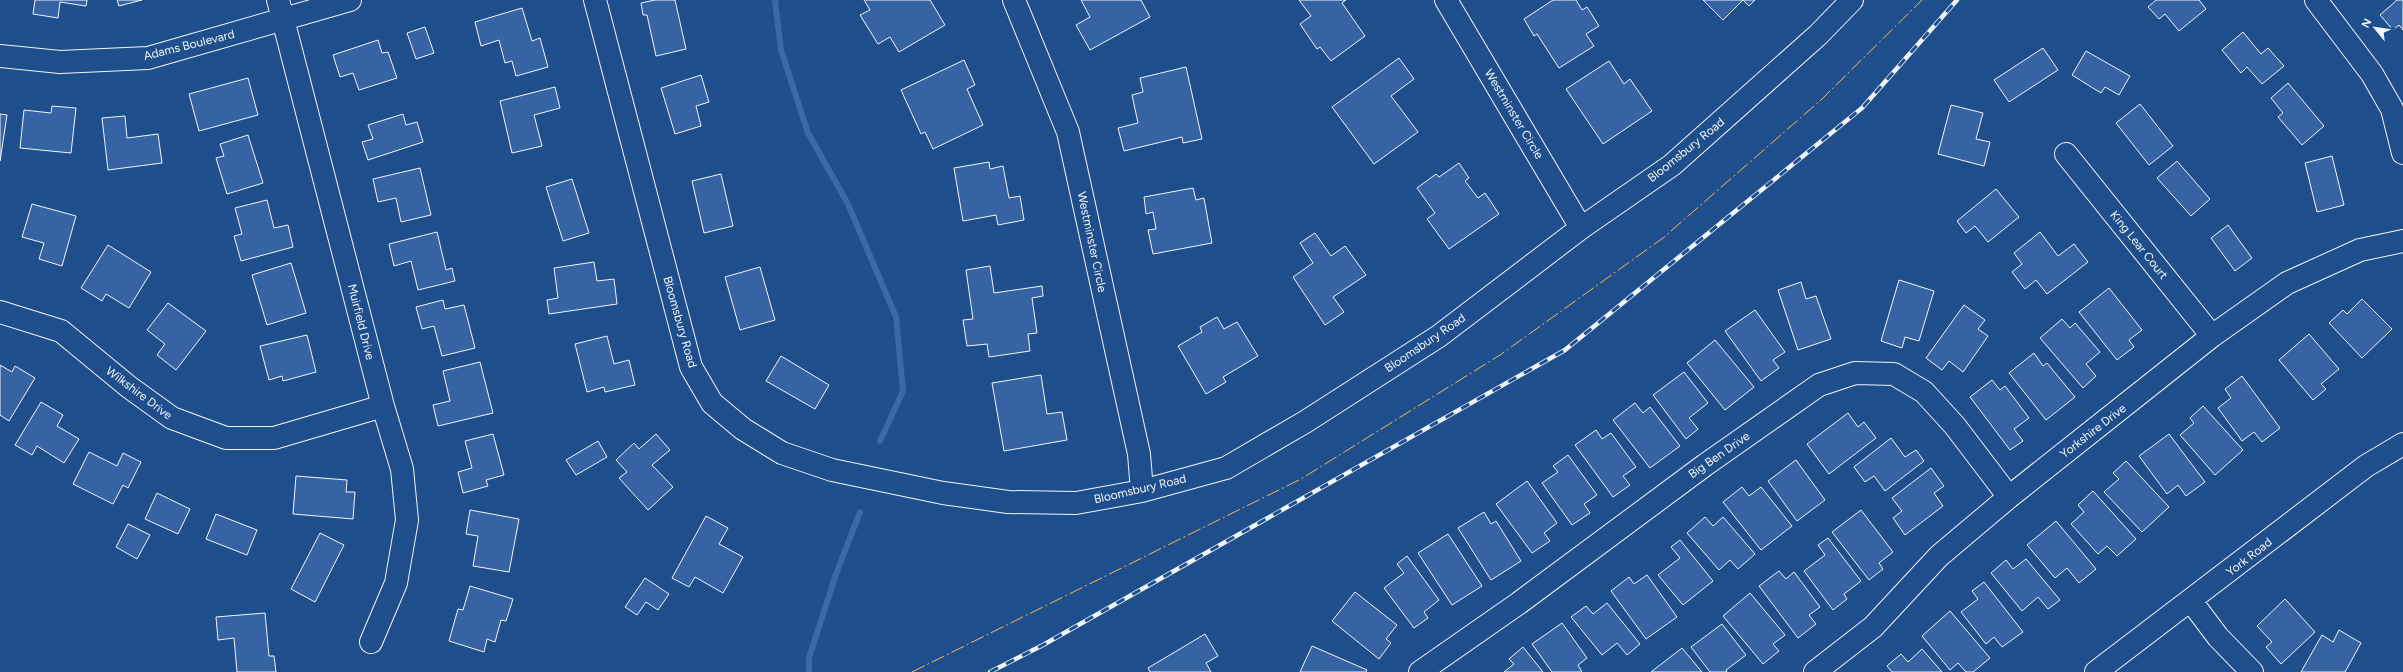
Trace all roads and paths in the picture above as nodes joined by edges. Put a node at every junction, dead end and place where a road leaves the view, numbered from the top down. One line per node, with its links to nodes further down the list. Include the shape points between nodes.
1 (350, 0): 7 (street, Adams Boulevard)
2 (595, 0): 17 (street, Bloomsbury Road, via 691,367 712,403 743,430 782,454 832,470 943,493 1008,502 1076,503)
3 (1014, 0): 17 (street, Westminster Circle, via 1068,132 1139,454)
4 (1446, 0): 11 (street, Westminster Circle)
5 (1852, 0): 11 (street, Bloomsbury Road, via 1818,35 1672,165)
6 (2316, 0): 9 (street, via 2372,74 2392,109)
7 (281, 10): 8 (street, Adams Boulevard, via 148,58 60,62); 15 (street, Muirfield Drive)
8 (0, 56)
9 (2403, 153)
10 (2066, 154): 14 (street, King Lear Court)
11 (1581, 228): 17 (street, Bloomsbury Road, via 1439,336 1305,422 1226,468)
12 (2403, 241): 14 (street, Yorkshire Drive, via 2360,250 2288,283)
13 (0, 312): 15 (street, Wilkshire Drive, via 62,331 129,387 172,418 226,438 274,438)
14 (2212, 336): 18 (street, Yorkshire Drive)
15 (383, 406): 20 (street, Muirfield Drive, via 402,469 407,520 396,583)
16 (2403, 444): 19 (street, York Road, via 2366,466)
17 (1142, 491)
18 (2009, 497): 21 (street, Big Ben Drive, via 1955,426 1924,392 1894,374 1855,373 1819,385); 22 (street, Yorkshire Drive, via 1939,556 1873,627)
19 (2191, 601): 23 (street, York Road); 24 (street, via 2218,637)
20 (372, 642)
21 (1420, 672)
22 (1816, 672)
23 (2096, 672)
24 (2252, 672)

